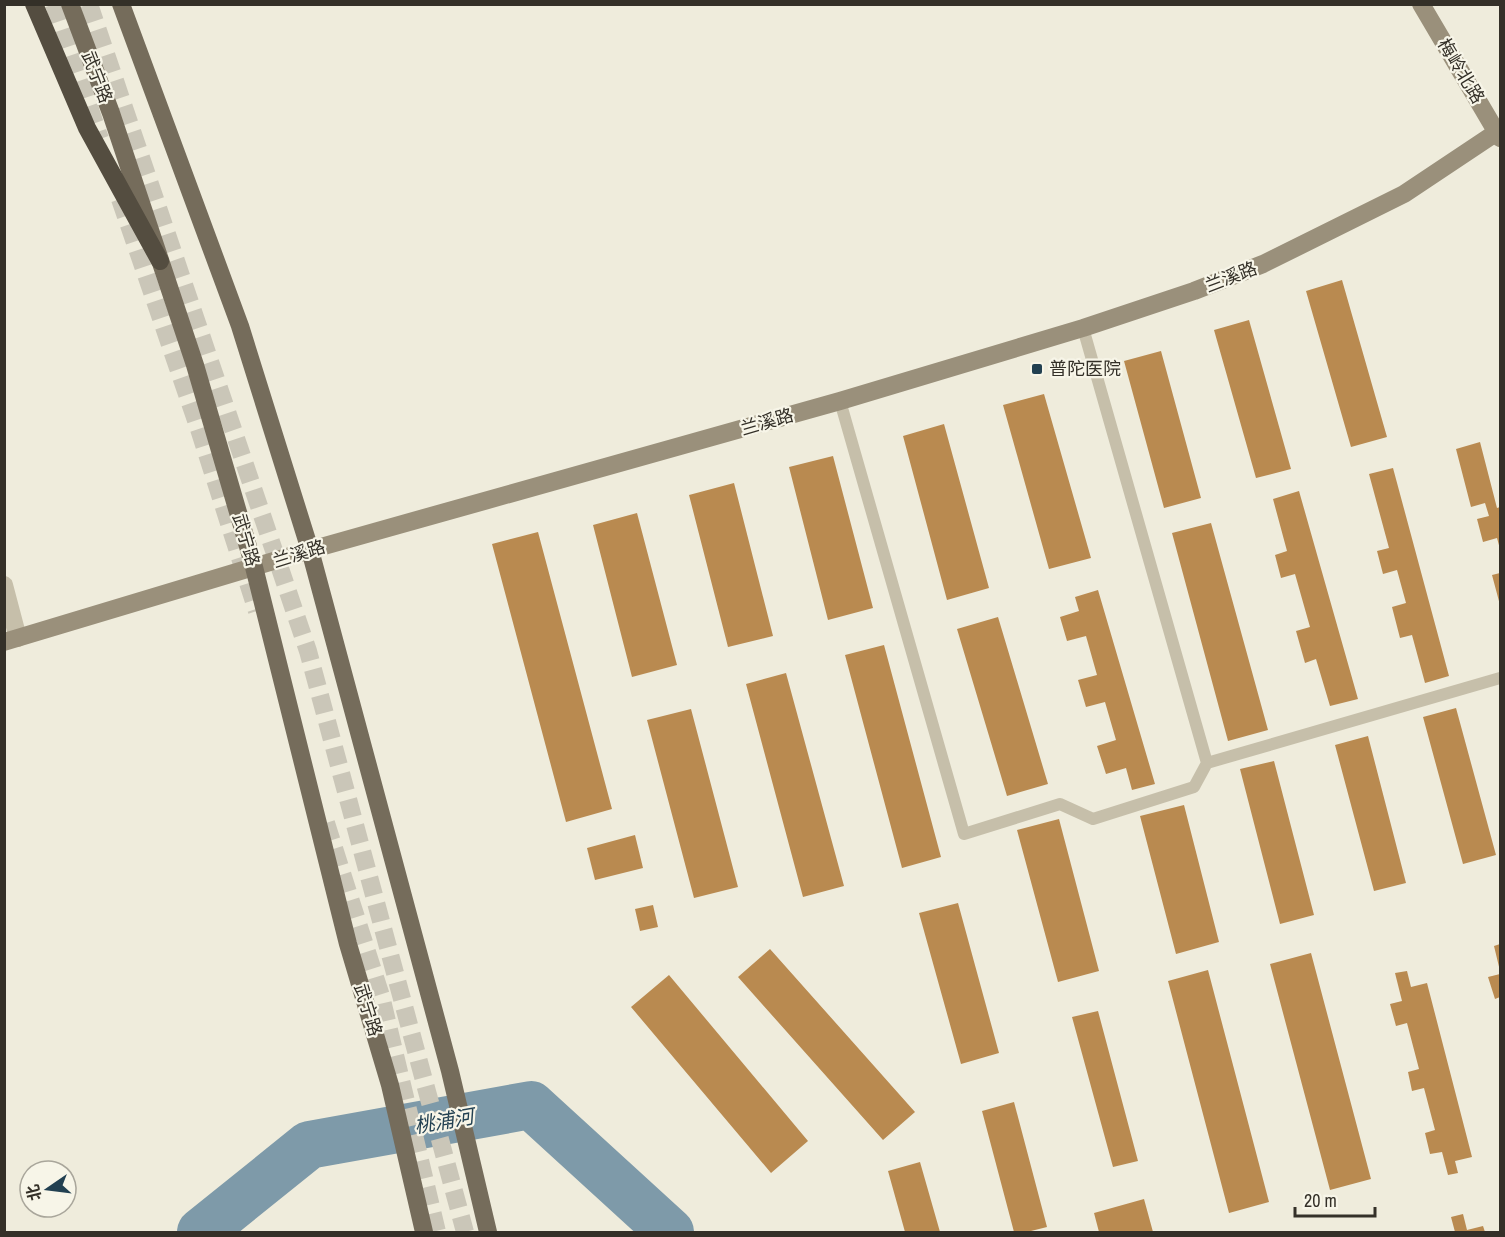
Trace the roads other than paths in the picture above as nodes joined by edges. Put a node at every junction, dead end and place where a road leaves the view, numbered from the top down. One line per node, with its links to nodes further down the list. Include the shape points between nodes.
1 (34, 4): 6 (highway, via 87,128)
2 (70, 4): 6 (main road, 武宁路)
3 (121, 4): 9 (main road, via 240,326)
4 (1421, 4): 5 (street, 梅岭北路)
5 (1499, 133): 7 (street, 兰溪路, via 1404,194 1263,264)
6 (160, 261): 10 (main road, 武宁路)
7 (1083, 328): 8 (street, 兰溪路); 14 (lane)
8 (840, 401): 9 (street, 兰溪路); 14 (lane, via 964,834 1060,804 1093,819 1194,787)
9 (309, 550): 10 (street, 兰溪路); 16 (main road, via 450,1071)
10 (254, 567): 12 (street, 兰溪路); 15 (main road, 武宁路, via 348,944 390,1085)
11 (4, 585): 12 (street)
12 (11, 640)
13 (1500, 678): 14 (lane)
14 (1207, 763)
15 (424, 1233)
16 (488, 1233)

